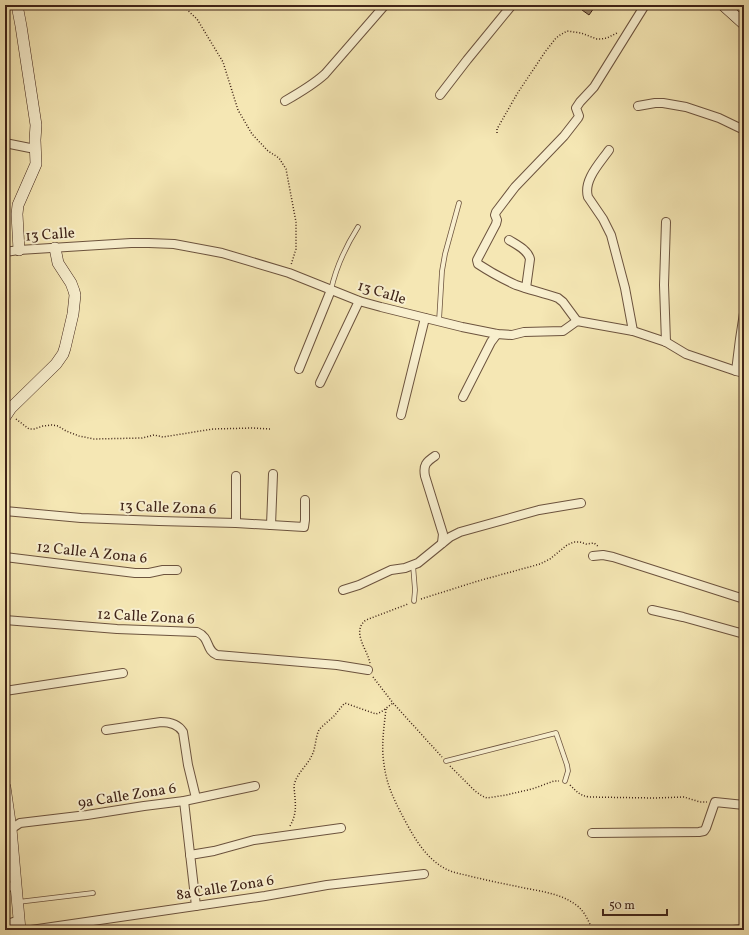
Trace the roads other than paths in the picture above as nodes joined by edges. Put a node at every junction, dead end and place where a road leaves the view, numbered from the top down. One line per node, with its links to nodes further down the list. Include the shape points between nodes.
1 (17, 5): 12 (street, via 36,125)
2 (385, 5): 8 (street, via 318,81)
3 (512, 5): 7 (street)
4 (645, 5): 21 (street, via 594,87 577,105 578,118 515,187 494,215 496,224 477,263 489,272)
5 (723, 5): 6 (street)
6 (744, 24)
7 (440, 94)
8 (285, 101)
9 (638, 106): 10 (street, via 663,103 686,107)
10 (744, 130)
11 (5, 143): 12 (street)
12 (35, 149): 19 (street, via 36,164 18,205)
13 (609, 150): 28 (street, via 590,178 587,194 611,235)
14 (459, 203): 26 (lane, via 442,271)
15 (666, 222): 30 (street)
16 (358, 227): 22 (lane, via 336,269)
17 (509, 240): 21 (street, via 529,255)
18 (55, 248): 19 (street, 13 Calle); 22 (street, 13 Calle, via 131,243 174,244 222,253 289,273); 36 (street, via 58,262 74,291 67,341 63,354 56,364 12,408)
19 (19, 250): 20 (street, 13 Calle)
20 (5, 252)
21 (526, 288): 27 (street, via 558,298)
22 (331, 290): 23 (street, 13 Calle); 31 (street)
23 (359, 300): 25 (street, 13 Calle); 33 (street)
24 (744, 313): 32 (street, via 740,339)
25 (425, 318): 26 (street, 13 Calle); 35 (street)
26 (438, 321): 29 (street, 13 Calle)
27 (577, 321): 28 (street); 29 (street, 13 Calle, via 563,331)
28 (633, 331): 30 (street)
29 (497, 334): 34 (street)
30 (666, 342): 32 (street, via 686,354)
31 (299, 369)
32 (740, 372)
33 (320, 383)
34 (464, 397)
35 (401, 415)
36 (8, 418)
37 (436, 456): 45 (street, via 427,462 424,470 443,534)
38 (272, 474): 44 (street)
39 (236, 476): 43 (street)
40 (305, 500): 44 (street, 13 Calle Zona 6, via 304,527)
41 (580, 503): 45 (street, via 539,510 460,532)
42 (5, 511): 43 (street, 13 Calle Zona 6, via 81,518)
43 (236, 523): 44 (street, 13 Calle Zona 6)
44 (271, 525)
45 (442, 543): 48 (street)
46 (593, 556): 51 (street, via 613,557)
47 (5, 557): 49 (street, 12 Calle A Zona 6, via 135,573)
48 (413, 565): 50 (street, via 391,570); 52 (lane)
49 (177, 570)
50 (343, 590)
51 (744, 599)
52 (414, 601)
53 (652, 610): 55 (street)
54 (5, 620): 56 (street, 12 Calle Zona 6, via 194,632 204,636 211,651 217,655)
55 (744, 634)
56 (368, 670)
57 (124, 673): 58 (street)
58 (5, 691)
59 (106, 730): 64 (street, via 161,722 178,726 183,732)
60 (446, 761): 61 (lane, via 556,733 567,765)
61 (565, 781)
62 (255, 786): 64 (street, 9a Calle Zona 6)
63 (5, 787): 68 (street)
64 (196, 798): 65 (street, 9a Calle Zona 6)
65 (184, 800): 68 (street, 9a Calle Zona 6, via 87,816 20,823); 70 (street)
66 (744, 805): 69 (street, via 715,802 707,826 702,832)
67 (341, 828): 70 (street, via 254,840)
68 (8, 830): 72 (street)
69 (592, 833)
70 (190, 855): 76 (street)
71 (424, 874): 76 (street, 8a Calle Zona 6, via 327,885)
72 (16, 885): 73 (street); 75 (street)
73 (5, 888)
74 (93, 893): 75 (lane)
75 (18, 902): 77 (street)
76 (196, 906): 80 (street, 8a Calle Zona 6)
77 (20, 925): 78 (street)
78 (5, 926)
79 (744, 929): 81 (street)
80 (31, 930)
81 (733, 930)

